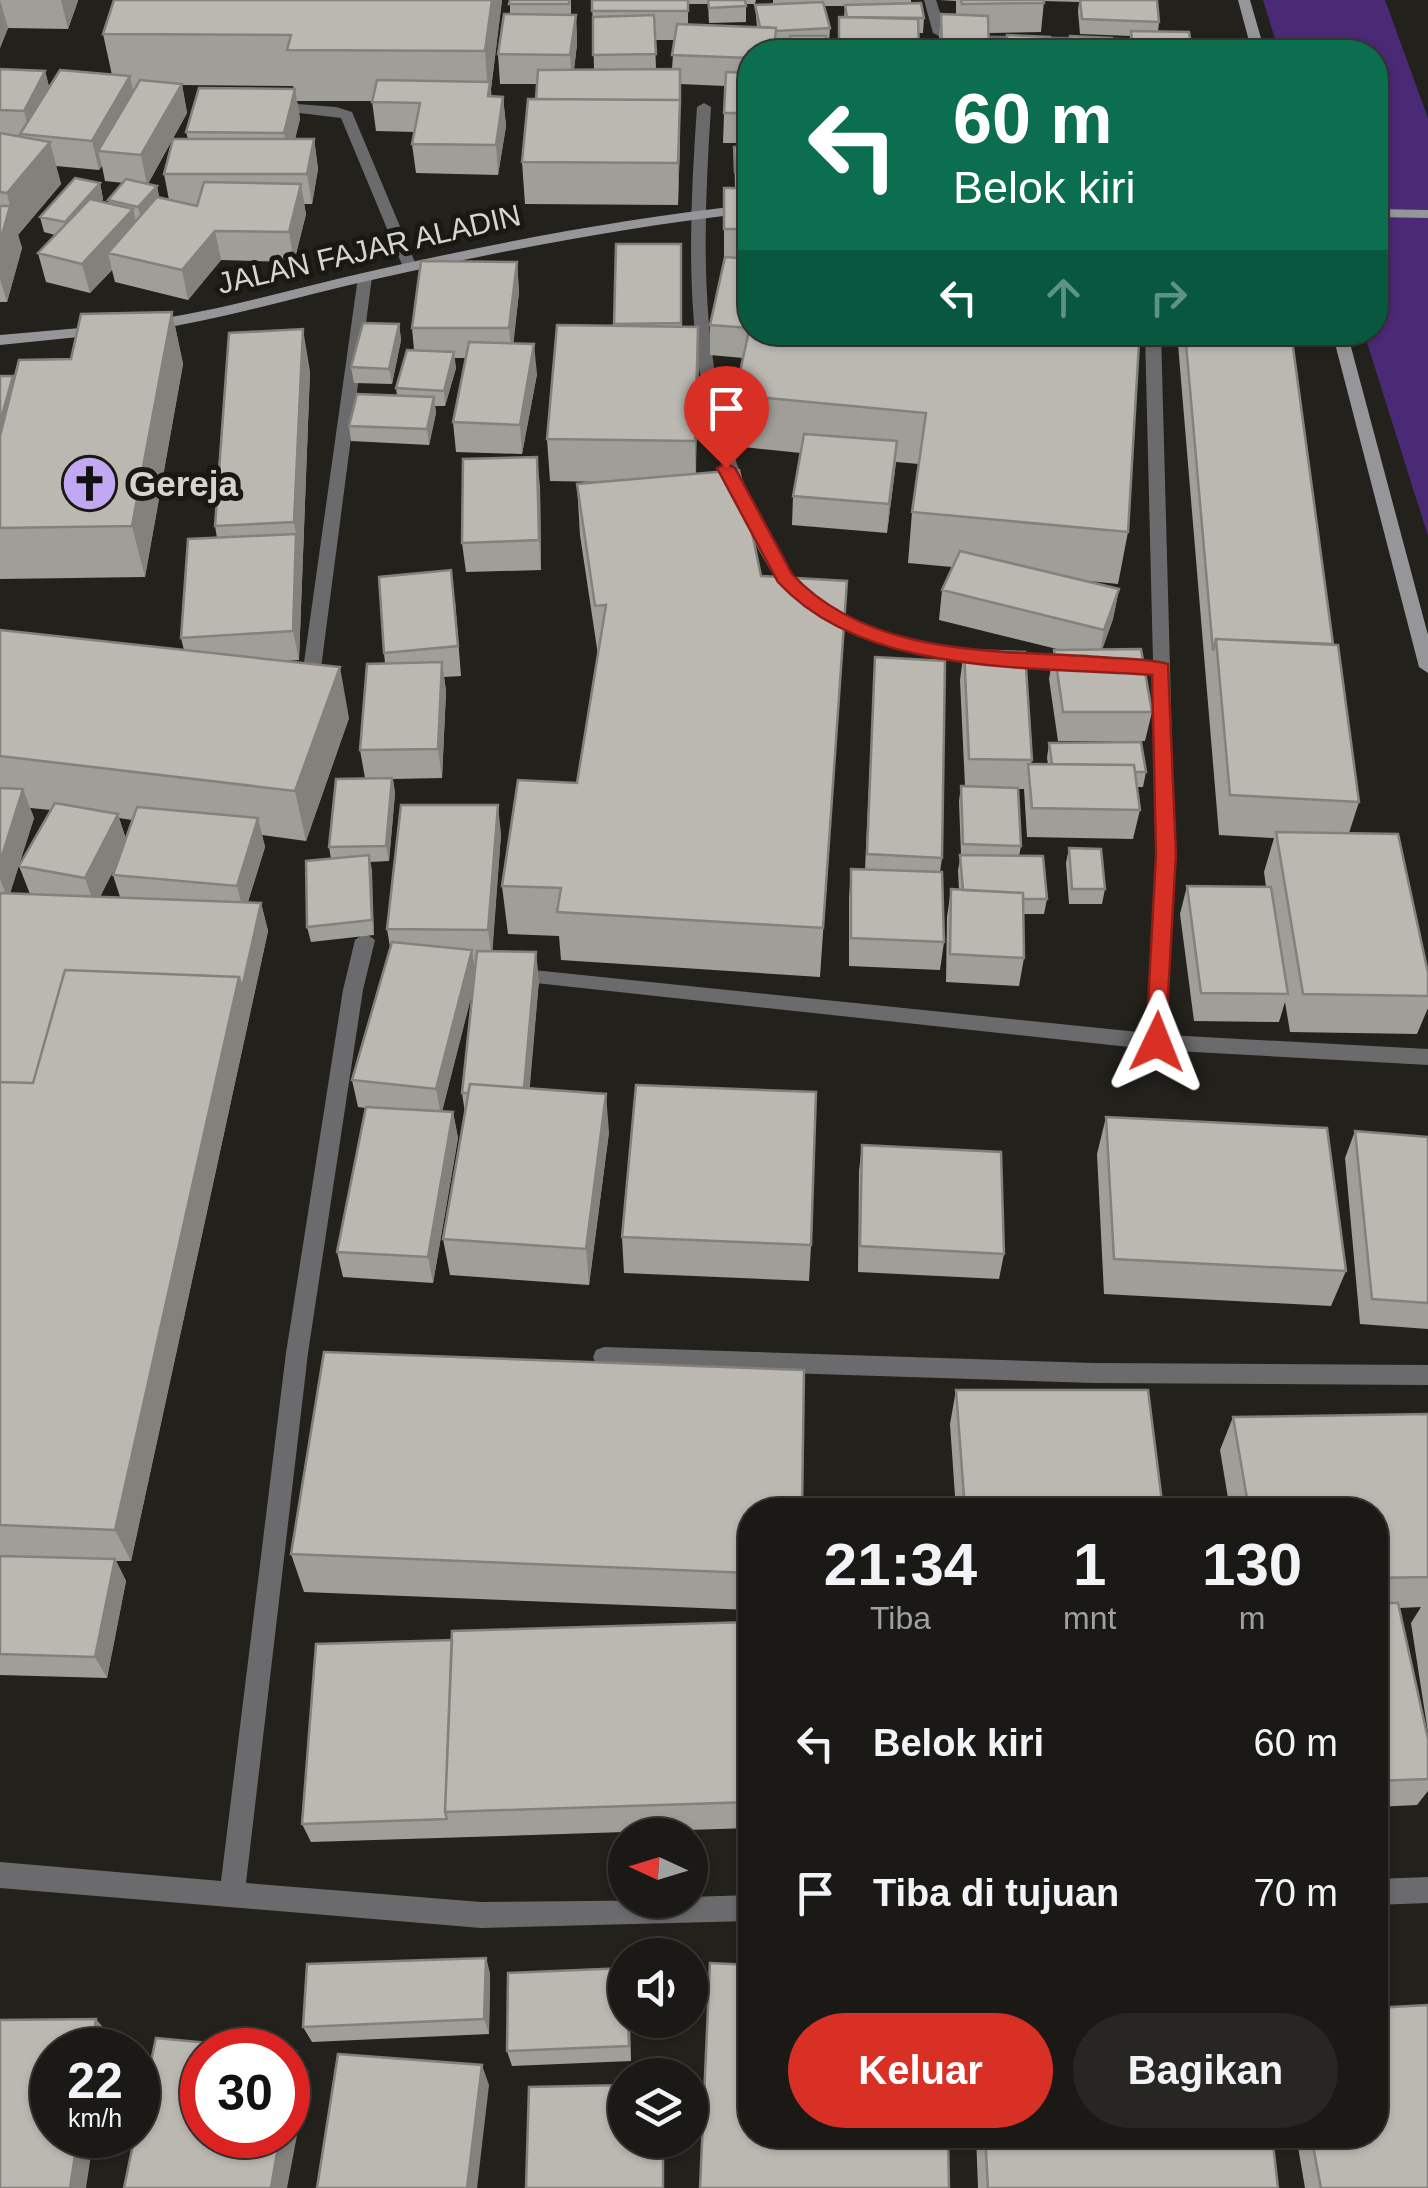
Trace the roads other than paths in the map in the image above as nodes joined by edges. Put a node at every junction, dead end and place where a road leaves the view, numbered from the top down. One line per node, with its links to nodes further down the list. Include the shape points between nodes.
1 (930, 0): 3 (street, via 940,33)
2 (1244, 0): 4 (street)
3 (987, 40)
4 (1256, 40)
5 (259, 105): 11 (street, via 347,115)
6 (704, 107): 9 (street)
7 (738, 210): 9 (street, JALAN FAJAR ALADIN)
8 (1388, 213): 10 (street)
9 (696, 214): 11 (street, JALAN FAJAR ALADIN); 17 (street, via 702,353 726,468 799,593 885,640 946,653)
10 (1428, 214)
11 (410, 267): 12 (street, JALAN FAJAR ALADIN)
12 (365, 277): 13 (street, JALAN FAJAR ALADIN, via 160,324); 18 (street)
13 (0, 340)
14 (1153, 345): 17 (street)
15 (1342, 345): 16 (street)
16 (1428, 666)
17 (1161, 669): 21 (street, via 1166,854)
18 (308, 694)
19 (365, 940): 28 (street, via 297,1353)
20 (487, 973): 21 (street)
21 (1157, 1042): 22 (street)
22 (1428, 1057)
23 (604, 1358): 24 (street)
24 (1428, 1376)
25 (0, 1875): 28 (street)
26 (1428, 1890): 27 (street)
27 (1388, 1892)
28 (232, 1894): 29 (street, via 482,1915)
29 (738, 1908)

